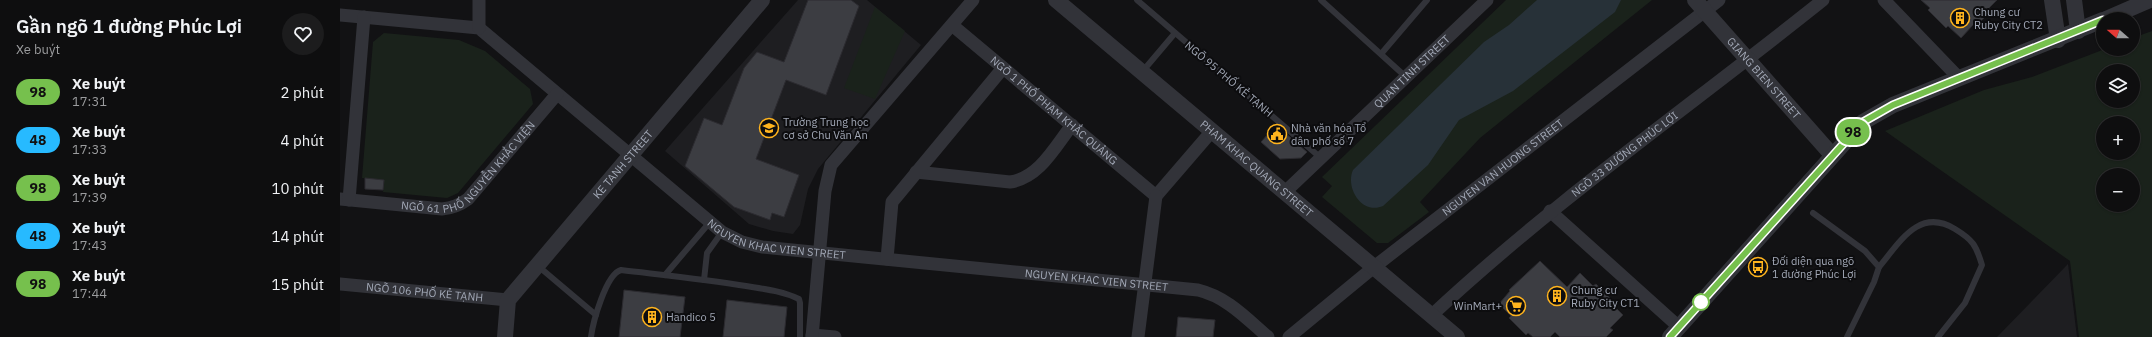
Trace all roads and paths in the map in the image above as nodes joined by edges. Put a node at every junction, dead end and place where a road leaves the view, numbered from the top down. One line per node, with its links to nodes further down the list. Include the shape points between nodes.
1 (479, 0): 21 (street)
2 (762, 0): 35 (street, KE TANH STREET)
3 (973, 0): 20 (street)
4 (1056, 0): 28 (street, PHAM KHAC QUANG STREET)
5 (1137, 0): 23 (lane, NGÕ 95 PHỐ KẺ TẠNH)
6 (1321, 0): 25 (lane)
7 (1427, 0): 25 (lane)
8 (1487, 0): 29 (street, QUAN TINH STREET)
9 (1719, 0): 15 (street, NGUYEN VAN HUONG STREET)
10 (1823, 0): 26 (street, NGÕ 33 ĐƯỜNG PHÚC LỢI)
11 (1884, 0): 30 (street)
12 (2052, 0): 24 (street)
13 (2074, 0): 22 (street)
14 (2150, 0): 16 (street)
15 (1700, 6): 26 (street, GIANG BIEN STREET); 48 (street, NGUYEN VAN HUONG STREET)
16 (2122, 12)
17 (340, 15): 18 (street)
18 (364, 17): 21 (street); 40 (street)
19 (2096, 23): 22 (street)
20 (952, 24): 27 (street, NGÕ 1 PHỐ PHẠM KHẮC QUẢNG); 45 (street, via 831,165 825,191)
21 (479, 28): 31 (street, NGUYEN KHAC VIEN STREET)
22 (2078, 31): 24 (street)
23 (1174, 33): 28 (lane); 36 (lane, NGÕ 95 PHỐ KẺ TẠNH)
24 (2058, 40): 30 (street)
25 (1381, 54): 29 (lane)
26 (1748, 60): 34 (street, GIANG BIEN STREET); 41 (street, NGÕ 33 ĐƯỜNG PHÚC LỢI)
27 (1003, 68): 32 (street, NGÕ 1 PHỐ PHẠM KHẮC QUẢNG); 37 (street)
28 (1142, 72): 33 (street, PHAM KHAC QUANG STREET)
29 (1406, 77): 36 (street, QUAN TINH STREET)
30 (1959, 78): 34 (street, via 1877,112 1863,122)
31 (557, 94): 35 (street, NGUYEN KHAC VIEN STREET); 40 (street, NGÕ 61 PHỐ NGUYỄN KHẮC VIỆN, via 468,199 460,205 442,209)
32 (1072, 126): 37 (street, via 1040,166 1022,180 1010,182); 39 (street, NGÕ 1 PHỐ PHẠM KHẮC QUẢNG)
33 (1212, 130): 38 (street, PHAM KHAC QUANG STREET); 39 (street)
34 (1832, 155): 57 (street)
35 (631, 156): 43 (street, NGUYEN KHAC VIEN STREET); 47 (street, KE TANH STREET)
36 (1321, 158): 38 (street, QUAN TINH STREET)
37 (916, 172): 46 (street, via 892,202)
38 (1285, 192): 48 (street, PHAM KHAC QUANG STREET)
39 (1156, 196): 53 (street)
40 (344, 200)
41 (1550, 211): 56 (street, NGÕ 33 ĐƯỜNG PHÚC LỢI); 57 (street)
42 (1813, 212): 49 (lane, via 1864,251)
43 (710, 222): 44 (street, NGUYEN KHAC VIEN STREET); 50 (lane)
44 (722, 232): 45 (street, NGUYEN KHAC VIEN STREET, via 755,246); 51 (lane, via 707,253)
45 (820, 253): 46 (street, NGUYEN KHAC VIEN STREET); 58 (street)
46 (887, 260): 53 (street, NGUYEN KHAC VIEN STREET)
47 (538, 266): 54 (street, KE TANH STREET); 55 (lane)
48 (1374, 267): 56 (street, PHAM KHAC QUANG STREET); 64 (street, NGUYEN VAN HUONG STREET)
49 (1878, 267): 66 (lane, via 1874,282); 67 (lane, via 1910,230 1924,222 1938,222 1970,238 1978,250 1982,265 1965,303)
50 (665, 275): 51 (lane); 55 (lane, via 618,271 614,273)
51 (704, 280): 58 (lane, via 781,292 799,299)
52 (340, 284): 54 (street, NGÕ 106 PHỐ KẺ TẠNH)
53 (1143, 284): 62 (street, via 1144,307); 63 (street, NGUYEN KHAC VIEN STREET, via 1213,294 1227,302)
54 (508, 300): 59 (street)
55 (596, 314): 60 (lane)
56 (1432, 315): 65 (street, PHAM KHAC QUANG STREET)
57 (1674, 332)
58 (808, 336): 61 (street)
59 (505, 337)
60 (591, 337)
61 (835, 337)
62 (1138, 337)
63 (1268, 337)
64 (1289, 337)
65 (1457, 337)
66 (1847, 337)
67 (1938, 337)

